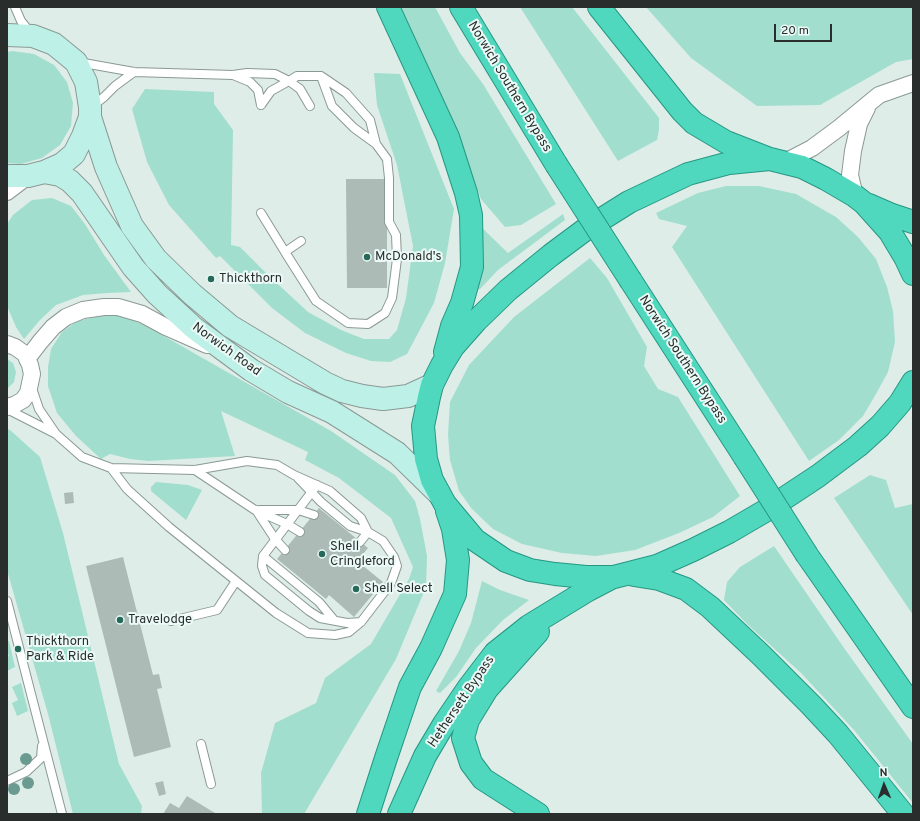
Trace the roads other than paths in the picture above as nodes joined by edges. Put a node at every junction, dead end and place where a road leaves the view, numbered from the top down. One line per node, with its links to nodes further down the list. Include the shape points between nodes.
1 (15, 7): 6 (lane, via 21,21)
2 (388, 7): 30 (highway, via 448,136 471,215 472,267)
3 (461, 7): 59 (highway, Norwich Southern Bypass, bridge, via 556,164 807,555)
4 (598, 7): 17 (highway, via 677,106 694,123 726,142)
5 (7, 35): 6 (main road, Norwich Road)
6 (33, 36): 7 (main road, Norwich Road, via 54,44)
7 (76, 62): 8 (lane); 15 (main road, Norwich Road, via 86,82)
8 (134, 72): 9 (lane); 15 (lane, via 115,86)
9 (233, 75): 11 (lane, via 275,74); 11 (lane, via 250,82 258,90 261,105 271,91)
10 (321, 76): 11 (lane, via 297,76); 16 (lane, via 332,106 354,128); 16 (lane, via 346,93 370,120)
11 (289, 81): 14 (lane, via 300,89)
12 (913, 83): 13 (street, via 879,96)
13 (868, 105): 17 (street, via 812,148); 21 (street, via 859,124 850,174)
14 (310, 106)
15 (90, 112): 18 (main road, Norwich Road, via 83,136 74,154 62,164); 33 (main road, Norwich Road, via 106,167 132,226 156,259 230,326 324,383 355,395 383,399 408,396)
16 (376, 144): 25 (lane, via 387,160 389,222 396,235 397,259 392,298 385,313 368,324 348,324 316,300)
17 (777, 160): 21 (highway, via 802,167); 30 (highway, via 728,163 688,174 628,202 586,229 508,290 453,347)
18 (36, 174): 19 (main road, Norwich Road); 20 (street); 28 (main road, Norwich Road, via 60,175 70,181 82,193 133,267 157,294)
19 (7, 176)
20 (7, 192)
21 (860, 199): 23 (highway); 26 (highway, via 890,232)
22 (261, 213): 25 (lane)
23 (913, 222)
24 (301, 241): 25 (lane)
25 (284, 252)
26 (913, 274)
27 (8, 342): 29 (street)
28 (230, 356): 29 (street, via 142,314 118,307 83,310 66,317 53,327); 41 (main road, Norwich Road, via 288,392 332,412 397,453)
29 (27, 359): 32 (street, via 31,370)
30 (442, 365): 33 (highway)
31 (913, 382): 52 (highway, via 900,403 858,446 765,511 729,532 657,566)
32 (31, 383): 34 (street, via 28,394); 35 (lane, via 39,409)
33 (432, 385): 41 (highway, via 423,426 426,459 432,480)
34 (7, 408): 35 (lane)
35 (56, 434): 36 (lane, via 82,457)
36 (111, 468): 37 (lane); 53 (lane, via 127,489)
37 (195, 470): 38 (lane, via 247,461 277,465); 42 (lane)
38 (294, 475): 39 (lane); 40 (lane)
39 (317, 485): 40 (lane); 47 (lane, via 330,491 361,518)
40 (311, 492): 43 (lane); 47 (lane, via 350,526)
41 (442, 499): 52 (highway, via 475,540 506,561 530,570 555,574 586,577); 65 (highway, via 453,529 458,560 455,594 410,687)
42 (256, 510): 43 (lane); 45 (lane); 48 (lane)
43 (298, 510): 44 (lane); 45 (lane)
44 (314, 515)
45 (288, 524): 46 (lane); 48 (lane)
46 (300, 532)
47 (368, 532): 49 (lane); 58 (lane, via 383,541 397,566 391,583)
48 (275, 539): 50 (lane); 51 (lane)
49 (360, 542)
50 (285, 550)
51 (263, 556): 56 (lane, via 319,602); 56 (lane, via 262,566 266,576 309,611 320,618)
52 (619, 575): 55 (highway, Hethersett Bypass, via 588,590); 68 (highway, via 659,579 686,589 710,607 811,705)
53 (236, 581): 57 (lane, via 217,610); 58 (lane, via 276,613 308,633 335,635 349,632)
54 (7, 601): 60 (lane)
55 (560, 608): 66 (highway, Hethersett Bypass, via 529,626 495,653 444,724 425,756); 67 (highway, via 487,689 468,720 463,738 471,763 483,779)
56 (334, 620): 58 (lane, via 347,623)
57 (171, 621)
58 (361, 622)
59 (913, 707)
60 (43, 741): 62 (lane, via 41,758 26,772); 64 (lane)
61 (201, 744): 63 (lane)
62 (7, 781)
63 (211, 784)
64 (62, 814)
65 (368, 814)
66 (399, 814)
67 (538, 814)
68 (903, 814)

